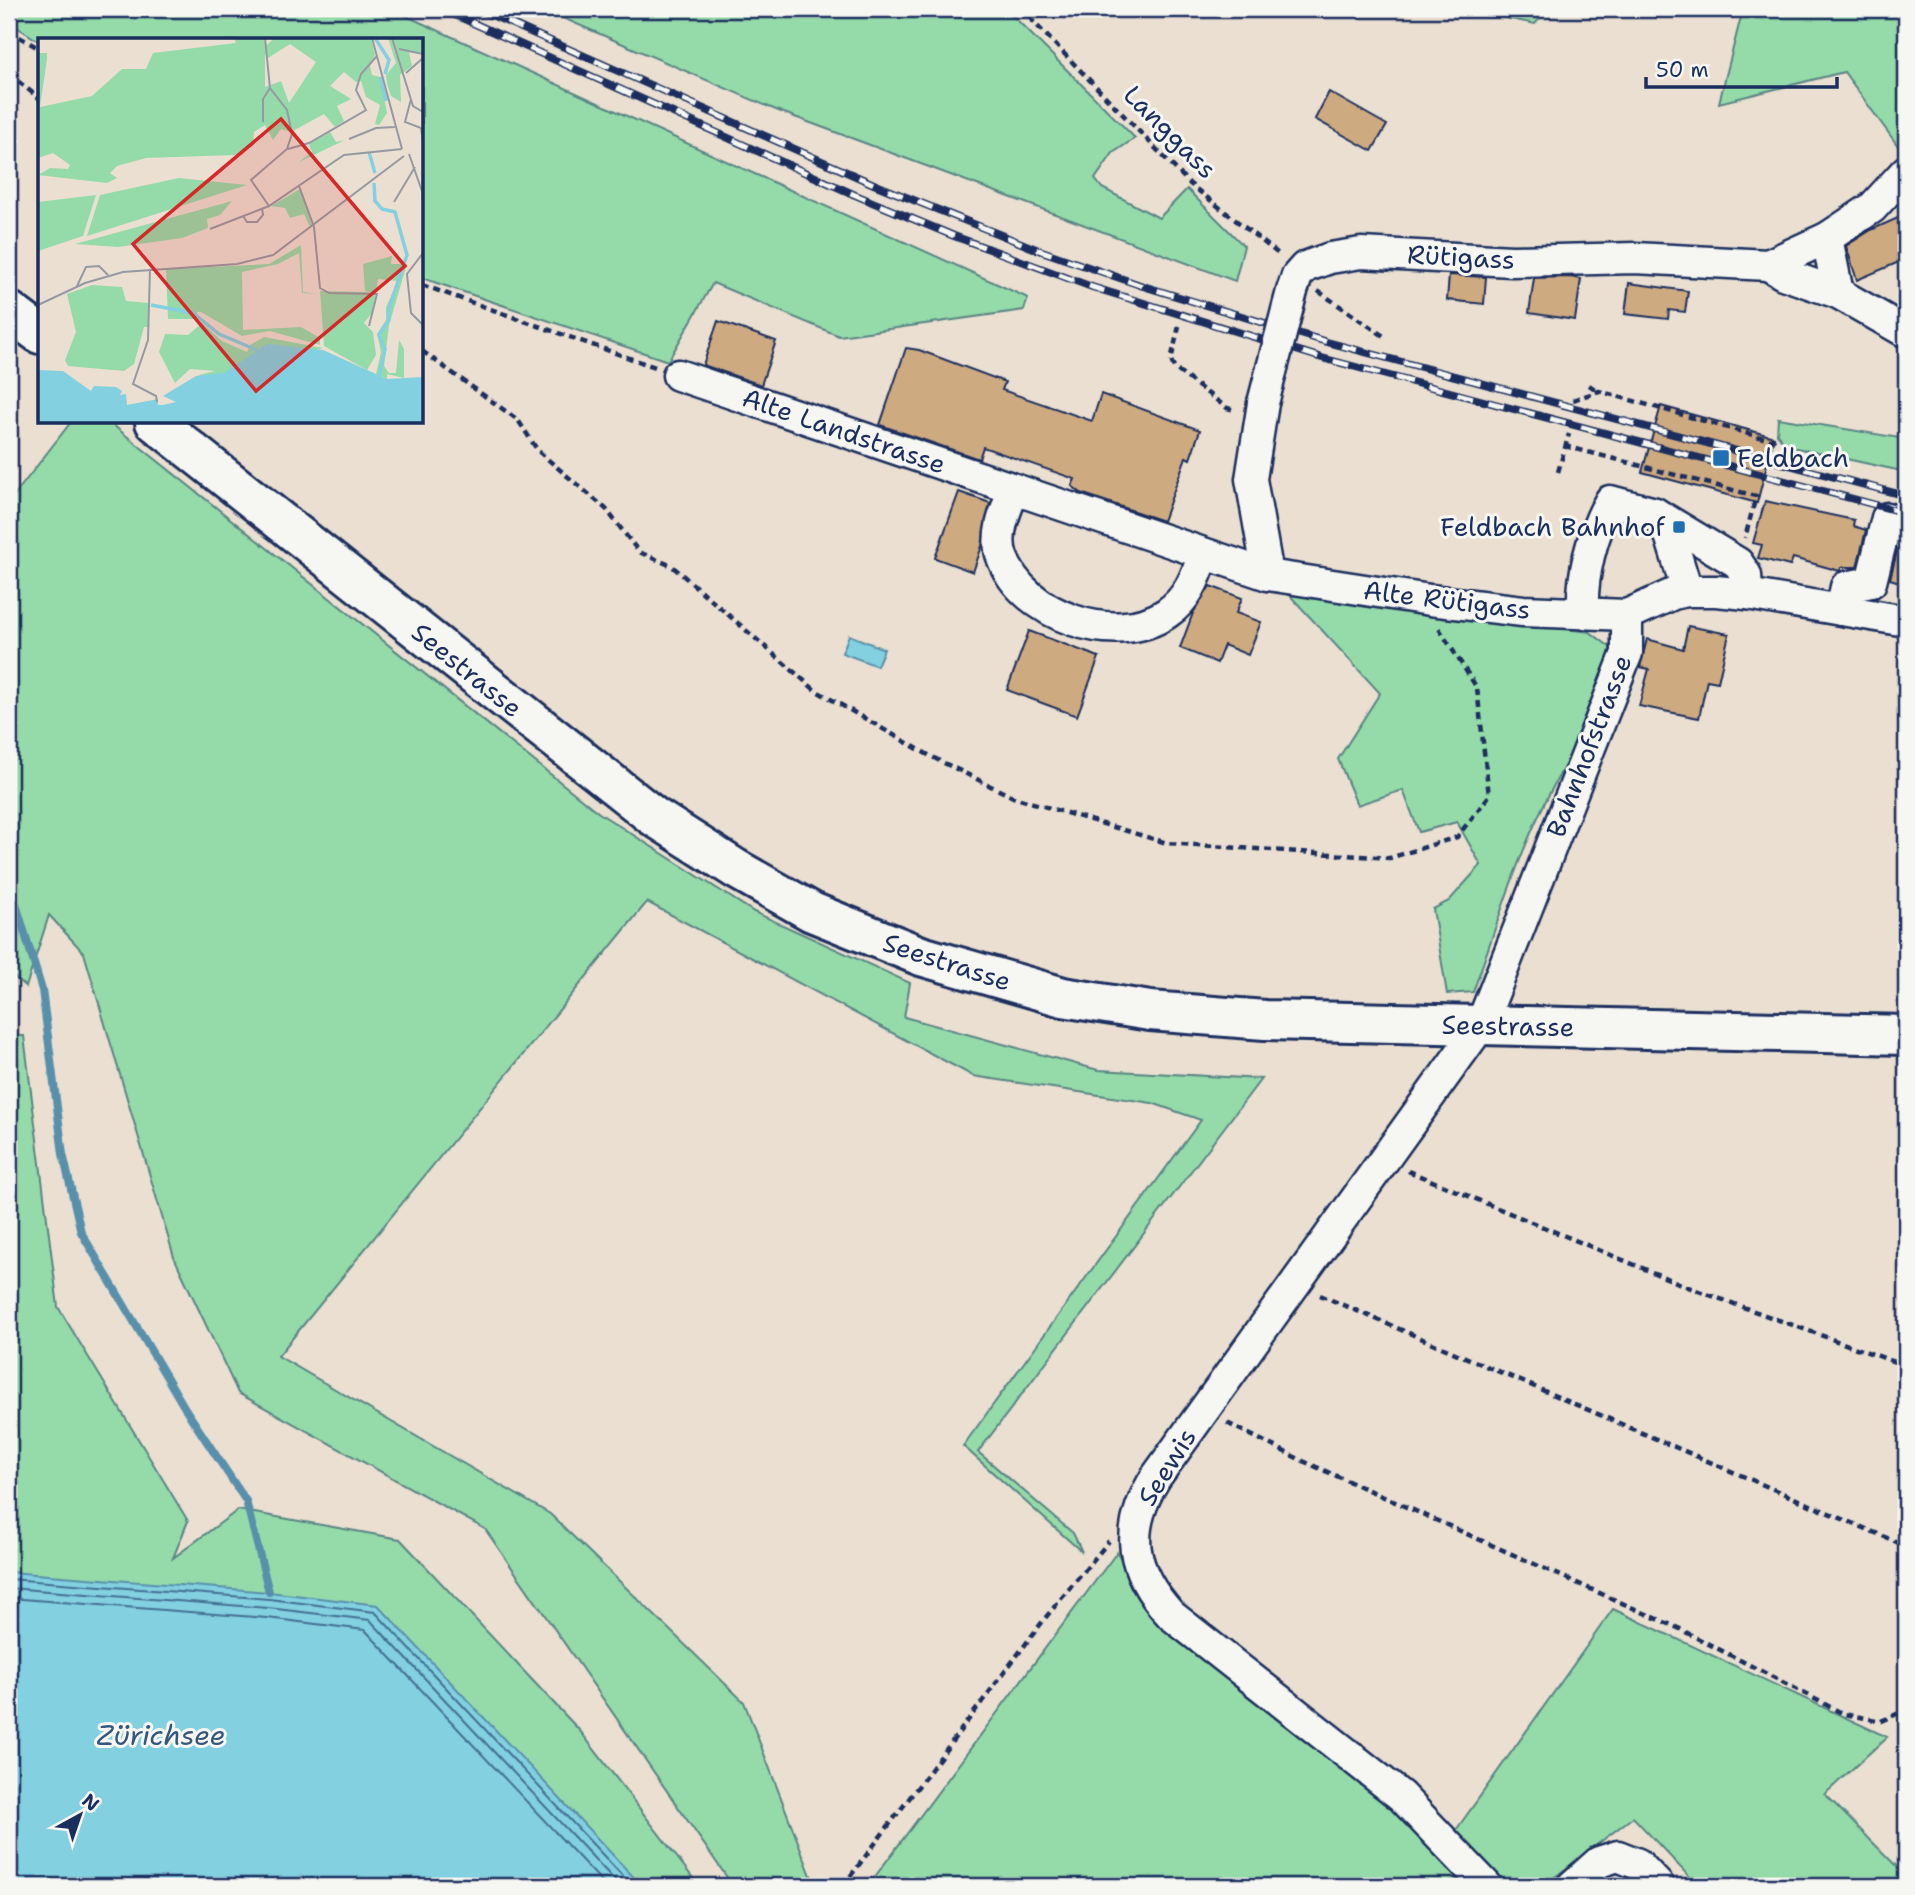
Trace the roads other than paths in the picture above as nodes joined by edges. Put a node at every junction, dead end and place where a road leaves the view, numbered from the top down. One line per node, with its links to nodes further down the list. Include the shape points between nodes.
1 (1906, 172): 2 (street, Rütigass, via 1872,208)
2 (1827, 238): 3 (street, Rütigass); 4 (street)
3 (1768, 265): 4 (street); 14 (street, Rütigass, bridge, via 1635,258 1513,261 1361,253 1330,257 1302,281 1254,407 1251,479 1244,513)
4 (1838, 293): 6 (street)
5 (9, 312): 7 (main road)
6 (1906, 332)
7 (38, 333)
8 (678, 375): 10 (street, Alte Landstrasse)
9 (158, 424): 21 (main road, Seestrasse, via 653,816 812,912 947,964 1076,999 1150,1011 1265,1020)
10 (1014, 489): 13 (street, Alte Landstrasse); 13 (street, via 1001,527 1001,556 1023,587 1077,621 1133,625 1167,614 1189,590)
11 (1655, 513): 15 (street, via 1670,535); 16 (street, via 1738,563 1746,575); 18 (street, via 1610,501 1584,579)
12 (1887, 518): 17 (street, via 1871,582 1846,587)
13 (1204, 555): 14 (street, Alte Landstrasse)
14 (1268, 575): 18 (street, Alte Rütigass, via 1430,600)
15 (1687, 591): 16 (street); 19 (street)
16 (1747, 594): 17 (street)
17 (1841, 610): 20 (street)
18 (1583, 613): 19 (street, Alte Rütigass)
19 (1627, 615): 21 (street, Bahnhofstrasse, via 1627,653)
20 (1906, 621)
21 (1481, 1025): 22 (main road, Seestrasse); 23 (street, Seewis, via 1156,1477 1140,1507 1135,1535 1140,1568 1171,1615 1401,1796)
22 (1906, 1035)
23 (1487, 1886)
24 (1572, 1886): 25 (street, via 1599,1862 1618,1856 1638,1864)
25 (1659, 1886)

